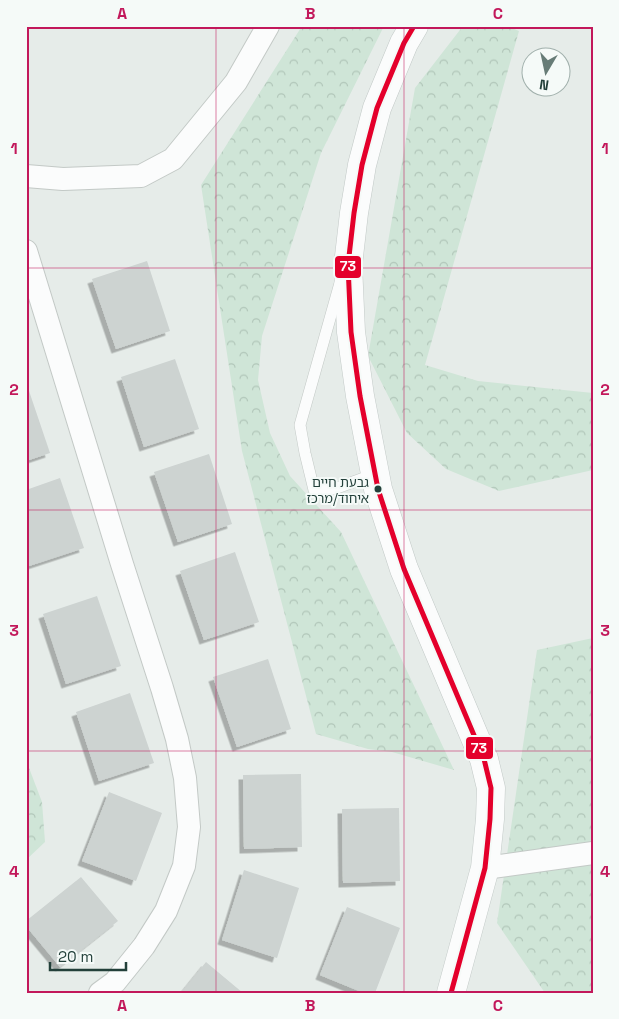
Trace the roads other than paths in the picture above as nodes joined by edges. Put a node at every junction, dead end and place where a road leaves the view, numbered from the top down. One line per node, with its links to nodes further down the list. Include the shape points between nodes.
1 (268, 26): 3 (street, via 236,82 173,158 141,176 63,179)
2 (414, 26): 4 (street, via 377,108 362,164)
3 (26, 176)
4 (350, 246): 6 (street, via 351,332); 6 (lane, via 300,425 314,490 334,489)
5 (26, 250): 9 (street, via 162,688 185,778 189,827 184,866 166,911 144,946 115,982)
6 (375, 474): 8 (street, via 404,569 484,759 491,788)
7 (593, 852): 8 (street)
8 (484, 868): 10 (street)
9 (100, 993)
10 (451, 993)

